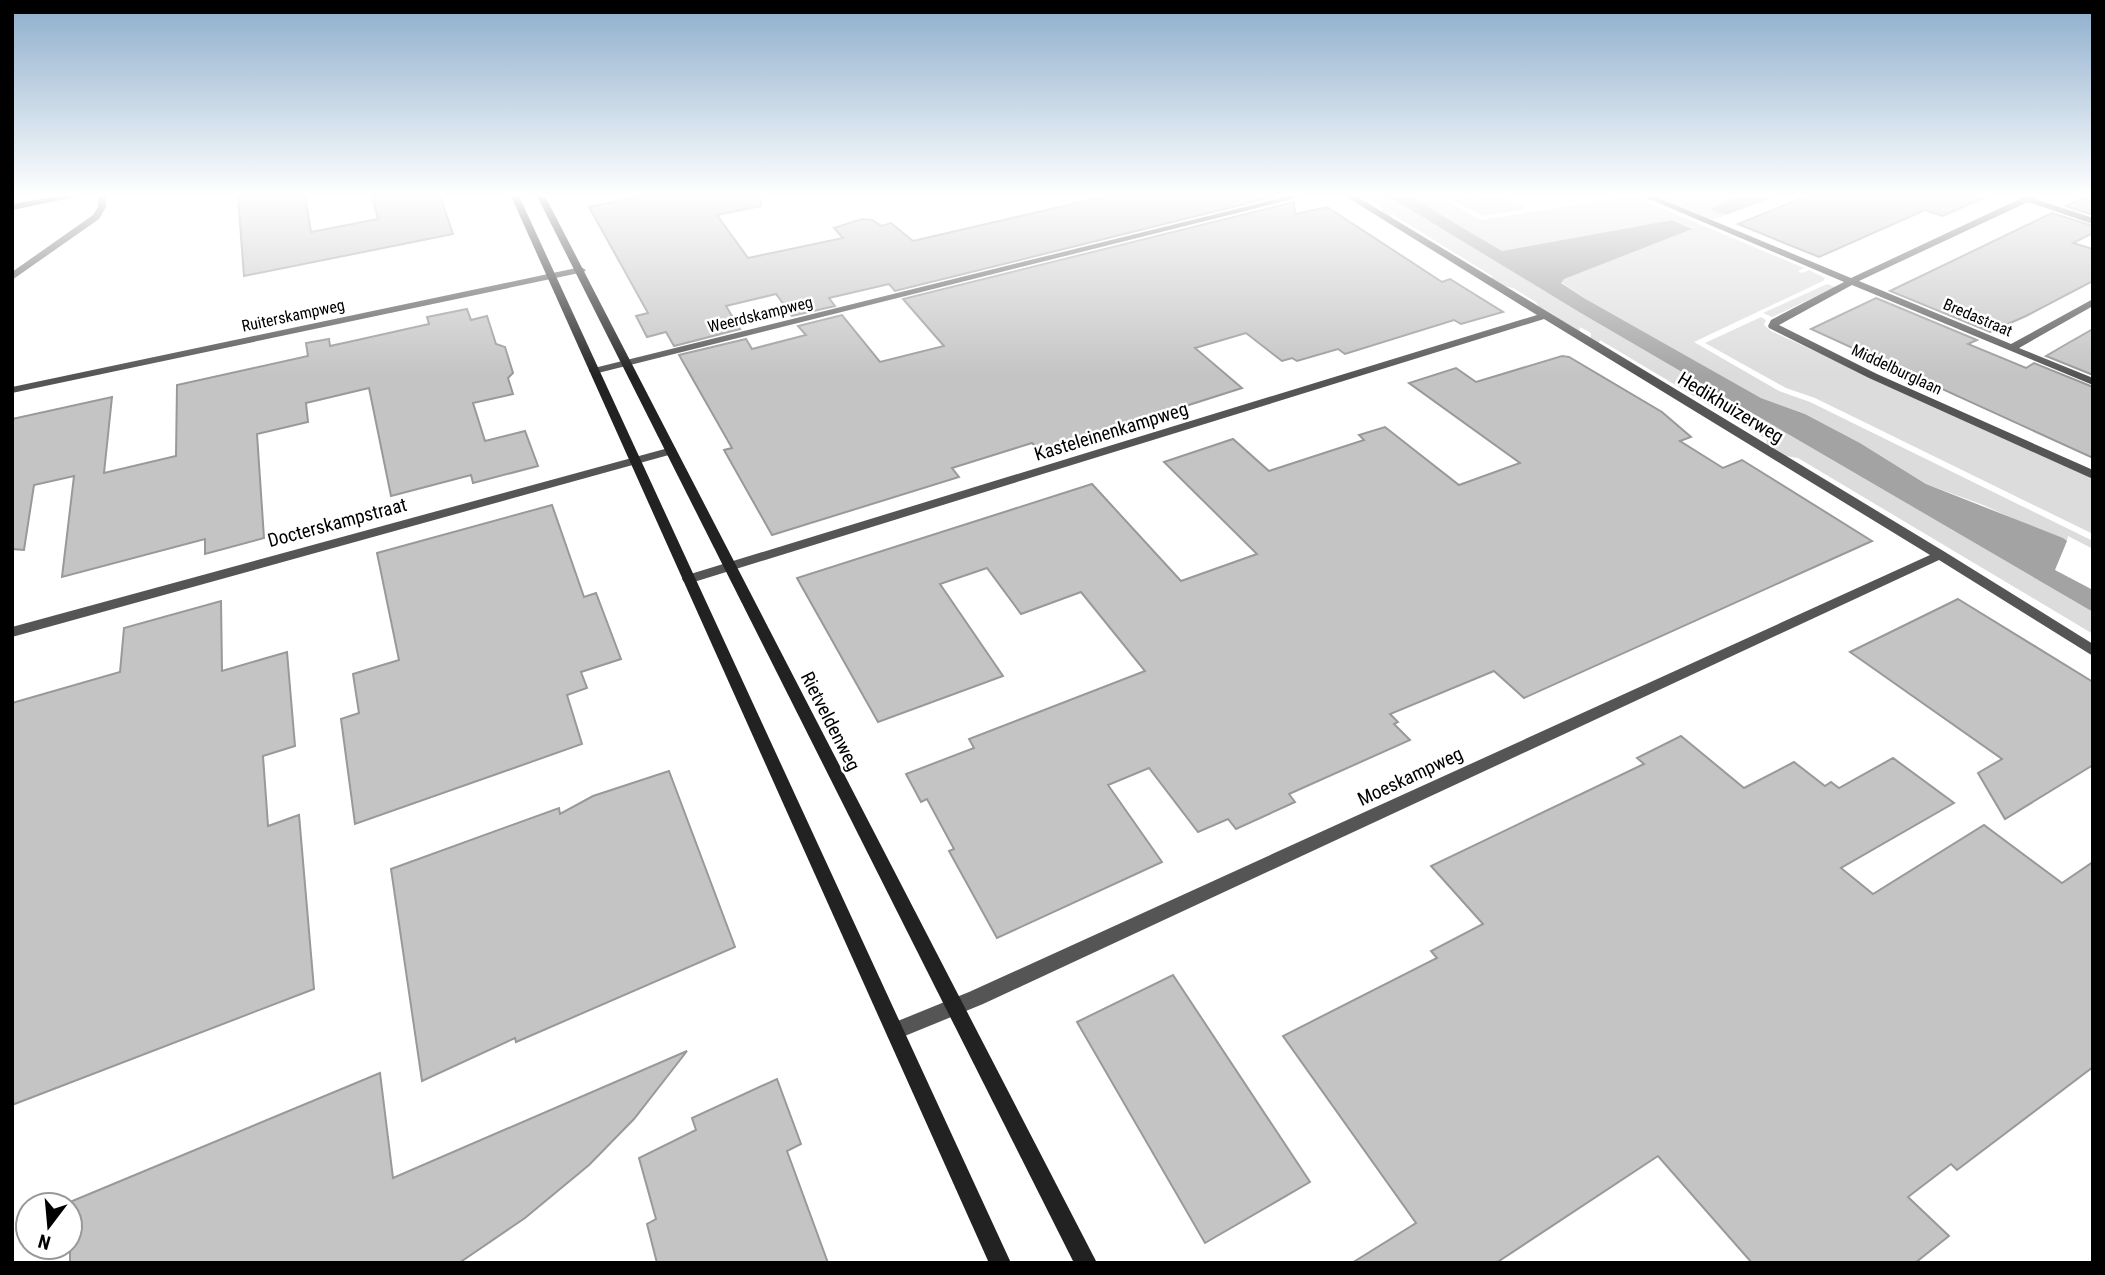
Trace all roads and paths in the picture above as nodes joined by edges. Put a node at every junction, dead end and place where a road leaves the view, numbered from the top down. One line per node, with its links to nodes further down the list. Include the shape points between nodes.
1 (42, 256): 10 (street)
2 (542, 256): 9 (main road)
3 (573, 256): 8 (main road, Rietveldenweg)
4 (1061, 256): 15 (street, Weerdskampweg)
5 (1446, 256): 13 (street, Hedikhuizerweg)
6 (1790, 256): 11 (street, Bredastraat)
7 (1907, 256): 11 (street)
8 (581, 270): 9 (street, Ruiterskampweg); 15 (main road, Rietveldenweg)
9 (551, 276): 16 (main road); 18 (street, Ruiterskampweg)
10 (12, 277)
11 (1852, 281): 14 (street, Bredastraat); 21 (street, Middelburglaan, via 1773,326)
12 (2093, 302): 14 (street)
13 (1544, 316): 22 (street, Hedikhuizerweg); 23 (street, Kasteleinenkampweg)
14 (2011, 348): 17 (street, Bredastraat)
15 (627, 363): 16 (street, Weerdskampweg); 19 (main road, Rietveldenweg)
16 (594, 371): 20 (main road)
17 (2093, 382)
18 (12, 390)
19 (672, 451): 20 (street, Docterskampstraat); 23 (main road, Rietveldenweg)
20 (635, 460): 24 (main road); 25 (street, Docterskampstraat)
21 (2093, 475)
22 (1940, 555): 26 (street, Hedikhuizerweg); 27 (street, Moeskampweg)
23 (730, 565): 24 (street, Kasteleinenkampweg); 27 (main road, Rietveldenweg)
24 (689, 579): 28 (main road)
25 (12, 632)
26 (2093, 651)
27 (956, 1007): 28 (street, Moeskampweg); 30 (main road, Rietveldenweg)
28 (895, 1031): 29 (main road)
29 (1000, 1263)
30 (1086, 1263)

